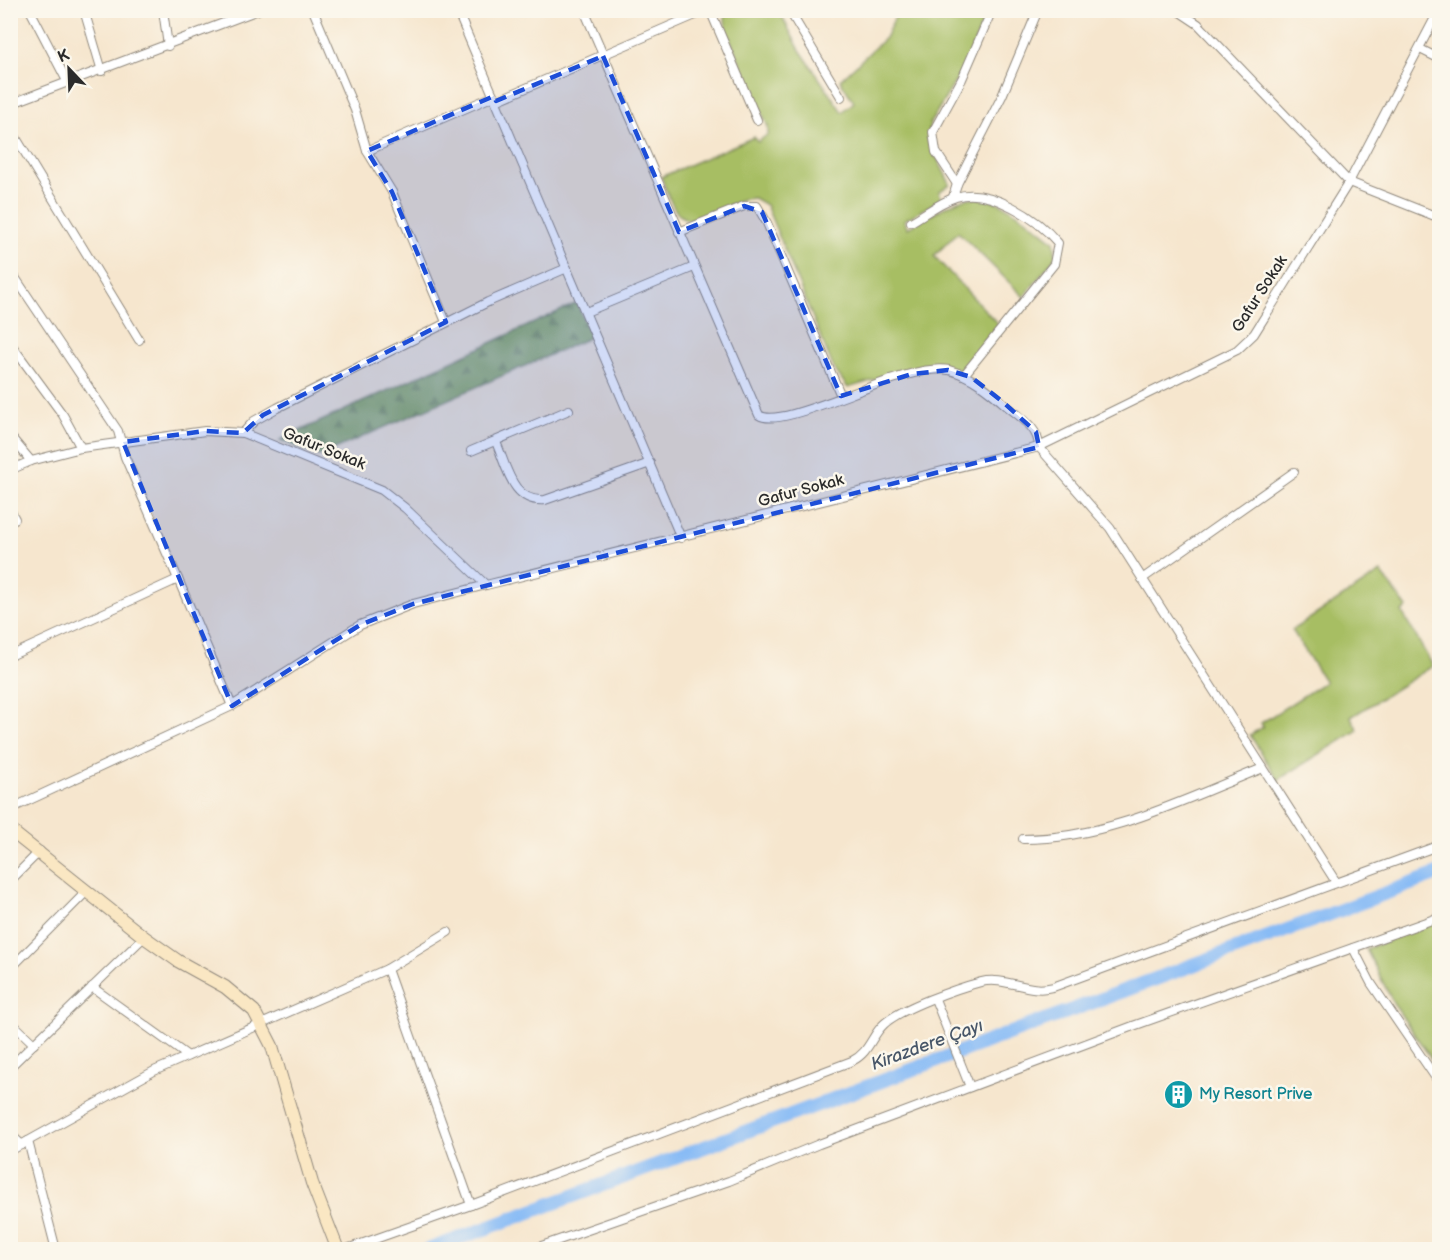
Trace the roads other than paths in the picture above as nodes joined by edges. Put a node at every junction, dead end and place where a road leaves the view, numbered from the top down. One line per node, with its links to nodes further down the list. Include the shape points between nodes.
1 (30, 10): 22 (street)
2 (84, 10): 21 (street)
3 (163, 10): 17 (street)
4 (258, 10): 15 (street)
5 (313, 10): 28 (street, via 355,110)
6 (457, 10): 24 (street)
7 (584, 10): 19 (street)
8 (709, 10): 19 (street); 26 (street)
9 (789, 10): 23 (street)
10 (993, 10): 30 (street, via 933,132 936,152)
11 (1038, 10): 30 (street, via 1002,96)
12 (1177, 10): 16 (street)
13 (1200, 10): 16 (street)
14 (1439, 10): 18 (street, Gafur Sokak)
15 (235, 15): 17 (street)
16 (1195, 21): 29 (street)
17 (168, 46): 21 (street)
18 (1420, 49): 20 (street); 29 (street, Gafur Sokak)
19 (603, 56): 24 (street); 34 (street)
20 (1440, 59)
21 (102, 71): 22 (street)
22 (68, 83): 25 (street)
23 (841, 97)
24 (495, 99): 28 (street); 36 (street)
25 (10, 104)
26 (757, 120)
27 (10, 128): 40 (street)
28 (367, 151): 39 (street, via 392,192)
29 (1349, 182): 32 (street); 49 (street, Gafur Sokak, via 1245,345)
30 (957, 184): 31 (street)
31 (953, 197): 33 (street); 42 (street, via 976,195 1004,203 1049,234 1059,247 1054,264)
32 (1440, 218)
33 (911, 222)
34 (679, 232): 35 (street); 43 (street, via 744,206 757,206)
35 (694, 267): 38 (street); 43 (street, via 759,416 777,419)
36 (567, 268): 38 (street); 39 (street)
37 (10, 270): 47 (street)
38 (586, 312): 53 (street)
39 (446, 322): 45 (street, via 263,415)
40 (139, 340)
41 (10, 343): 50 (street, via 63,415)
42 (963, 375): 43 (street, via 941,369 924,371); 49 (street, via 977,381 1036,432)
43 (841, 396)
44 (569, 410): 48 (street)
45 (243, 433): 47 (street, Gafur Sokak, via 205,431); 61 (street, Gafur Sokak, via 382,490)
46 (10, 436): 52 (street)
47 (123, 442): 50 (street, Gafur Sokak); 59 (street, via 125,457)
48 (496, 442): 51 (street); 53 (street, via 516,488 532,501 545,500)
49 (1040, 447): 58 (street, Gafur Sokak); 60 (street, via 1110,528)
50 (81, 448): 52 (street, Gafur Sokak)
51 (471, 451)
52 (31, 461): 54 (street, Gafur Sokak)
53 (650, 463): 58 (street)
54 (10, 470)
55 (1294, 472): 60 (street)
56 (10, 510): 57 (street)
57 (15, 519)
58 (681, 538): 61 (street, Gafur Sokak)
59 (178, 579): 62 (street); 63 (street)
60 (1142, 579): 64 (street)
61 (486, 585): 63 (street, via 413,604 360,625)
62 (10, 656)
63 (232, 706): 65 (street)
64 (1263, 768): 67 (street, via 1101,830 1058,838); 71 (street)
65 (10, 809)
66 (10, 830): 69 (street)
67 (1023, 839)
68 (1440, 845): 71 (street)
69 (40, 851): 70 (street); 72 (street)
70 (10, 881)
71 (1336, 882): 80 (street, via 1053,987 1035,989 993,980 967,986)
72 (88, 890): 75 (street); 77 (street)
73 (1440, 917): 76 (street)
74 (448, 932): 78 (street)
75 (144, 937): 79 (street); 82 (street, via 235,994)
76 (1353, 948): 86 (street); 87 (street)
77 (10, 969)
78 (387, 969): 82 (street); 91 (street)
79 (92, 987): 83 (street); 84 (street)
80 (937, 1003): 86 (street); 91 (street, via 901,1013 884,1024 866,1053 852,1061)
81 (10, 1021): 83 (street)
82 (263, 1025): 84 (street); 93 (street, via 276,1056 319,1206)
83 (34, 1044): 85 (street)
84 (188, 1056): 89 (street)
85 (10, 1067)
86 (968, 1083): 95 (street, via 729,1181)
87 (1440, 1084)
88 (10, 1134): 89 (street)
89 (25, 1143): 90 (street); 92 (street)
90 (10, 1151)
91 (471, 1205): 94 (street)
92 (56, 1250)
93 (338, 1250)
94 (344, 1250)
95 (530, 1250)

